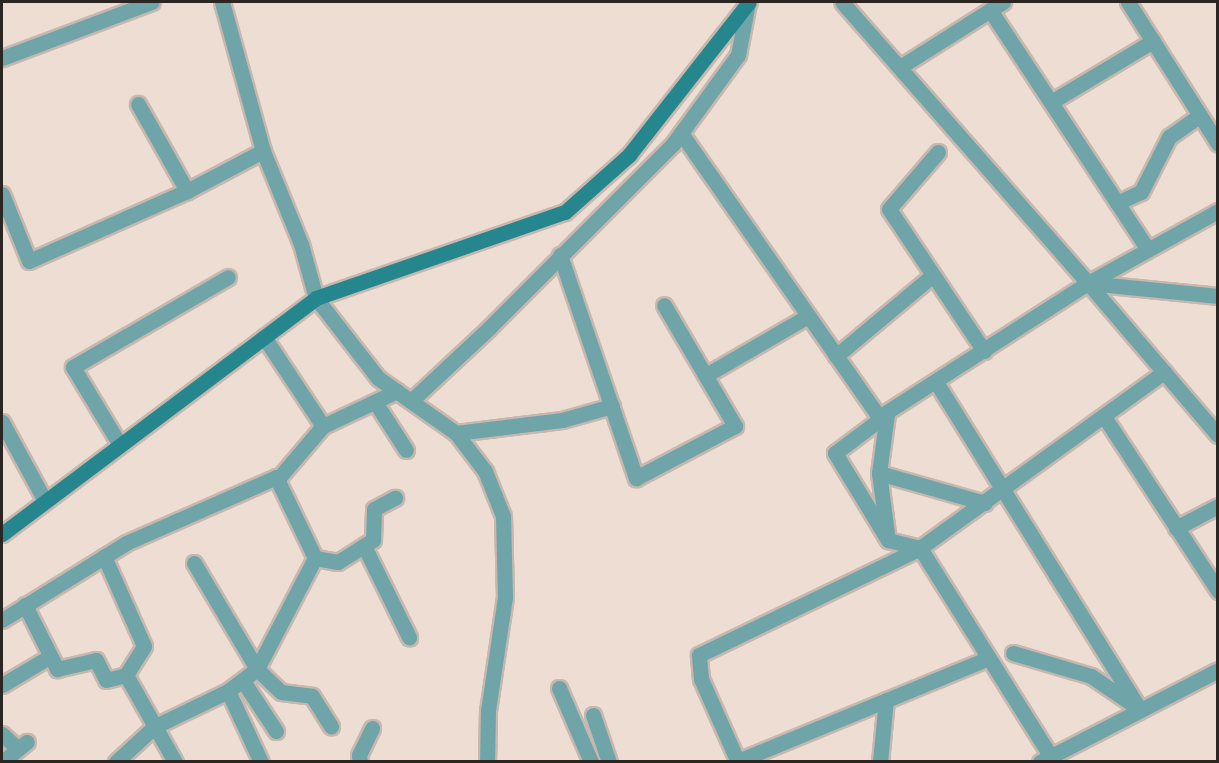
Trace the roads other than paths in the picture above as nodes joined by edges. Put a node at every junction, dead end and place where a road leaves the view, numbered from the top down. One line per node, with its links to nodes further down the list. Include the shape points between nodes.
1 (152, 2): 8 (street)
2 (222, 2): 15 (street)
3 (749, 2): 13 (street, via 738,56); 27 (street, via 629,155 565,212)
4 (842, 2): 9 (street)
5 (1128, 2): 7 (street)
6 (997, 6): 9 (street); 10 (street)
7 (1153, 41): 10 (street); 12 (street)
8 (2, 58)
9 (900, 68): 25 (street)
10 (1051, 102): 19 (street)
11 (138, 104): 17 (street)
12 (1200, 115): 14 (street); 19 (street, via 1169,136 1141,192)
13 (681, 133): 22 (street); 29 (street)
14 (1218, 144)
15 (263, 151): 17 (street); 27 (street, via 301,243)
16 (938, 152): 23 (street, via 889,209)
17 (187, 191): 18 (street, via 29,261)
18 (2, 194)
19 (1117, 203): 21 (street)
20 (1218, 211): 21 (street)
21 (1148, 250): 25 (street)
22 (560, 255): 37 (street); 39 (street)
23 (933, 275): 31 (street); 32 (street)
24 (228, 277): 46 (street, via 73,367)
25 (1089, 283): 26 (street); 31 (street); 33 (street)
26 (1218, 296)
27 (316, 298): 30 (street); 36 (street, via 378,378)
28 (664, 305): 34 (street)
29 (808, 316): 32 (street); 34 (street)
30 (264, 337): 43 (street); 46 (street)
31 (984, 351): 35 (street)
32 (836, 356): 40 (street, via 879,417)
33 (1164, 372): 41 (street); 45 (street)
34 (708, 374): 39 (street, via 735,426 636,478)
35 (936, 382): 40 (street); 50 (street)
36 (397, 391): 37 (street); 38 (street)
37 (411, 401): 44 (street)
38 (375, 402): 43 (street); 47 (street)
39 (612, 406): 44 (street, via 562,420)
40 (887, 414): 48 (street); 57 (street, via 835,453)
41 (1106, 418): 50 (street); 55 (street)
42 (2, 422): 52 (street)
43 (323, 426): 49 (street)
44 (456, 433): 92 (street, via 485,471 503,516 505,597 488,711)
45 (1218, 435)
46 (120, 445): 52 (street)
47 (406, 450)
48 (879, 473): 53 (street); 57 (street)
49 (277, 480): 60 (street, via 276,477 136,538); 61 (street)
50 (1003, 490): 53 (street); 78 (street)
51 (395, 498): 58 (street, via 374,509 373,540)
52 (45, 501): 56 (street)
53 (985, 503): 59 (street)
54 (1218, 506): 55 (street)
55 (1176, 528): 63 (street)
56 (2, 534)
57 (888, 540): 59 (street)
58 (364, 546): 61 (street, via 338,562); 66 (street)
59 (920, 548): 69 (street); 87 (street, via 699,655 701,679)
60 (104, 556): 64 (street); 72 (street, via 144,646)
61 (315, 558): 70 (street)
62 (194, 563): 70 (street)
63 (1218, 591)
64 (24, 605): 65 (street); 68 (street)
65 (2, 620)
66 (409, 637)
67 (1013, 653): 78 (street, via 1091,676)
68 (49, 657): 72 (street, via 57,669 96,660 106,680); 74 (street)
69 (989, 658): 77 (street); 85 (street)
70 (257, 669): 73 (street); 80 (street, via 281,692 312,696)
71 (1218, 670): 78 (street)
72 (126, 675): 81 (street)
73 (243, 681): 76 (street); 83 (street)
74 (2, 685)
75 (560, 688): 93 (street)
76 (228, 692): 81 (street); 90 (street)
77 (886, 700): 87 (street); 95 (street)
78 (1140, 710): 85 (street)
79 (592, 716): 94 (street)
80 (332, 726)
81 (154, 727): 86 (street); 89 (street)
82 (372, 728): 91 (street, via 359,755)
83 (276, 731)
84 (2, 734): 88 (street, via 22,745)
85 (1048, 760)
86 (116, 761)
87 (738, 761)
88 (2, 762)
89 (175, 762)
90 (261, 762)
91 (360, 762)
92 (487, 762)
93 (591, 762)
94 (609, 762)
95 (880, 762)

